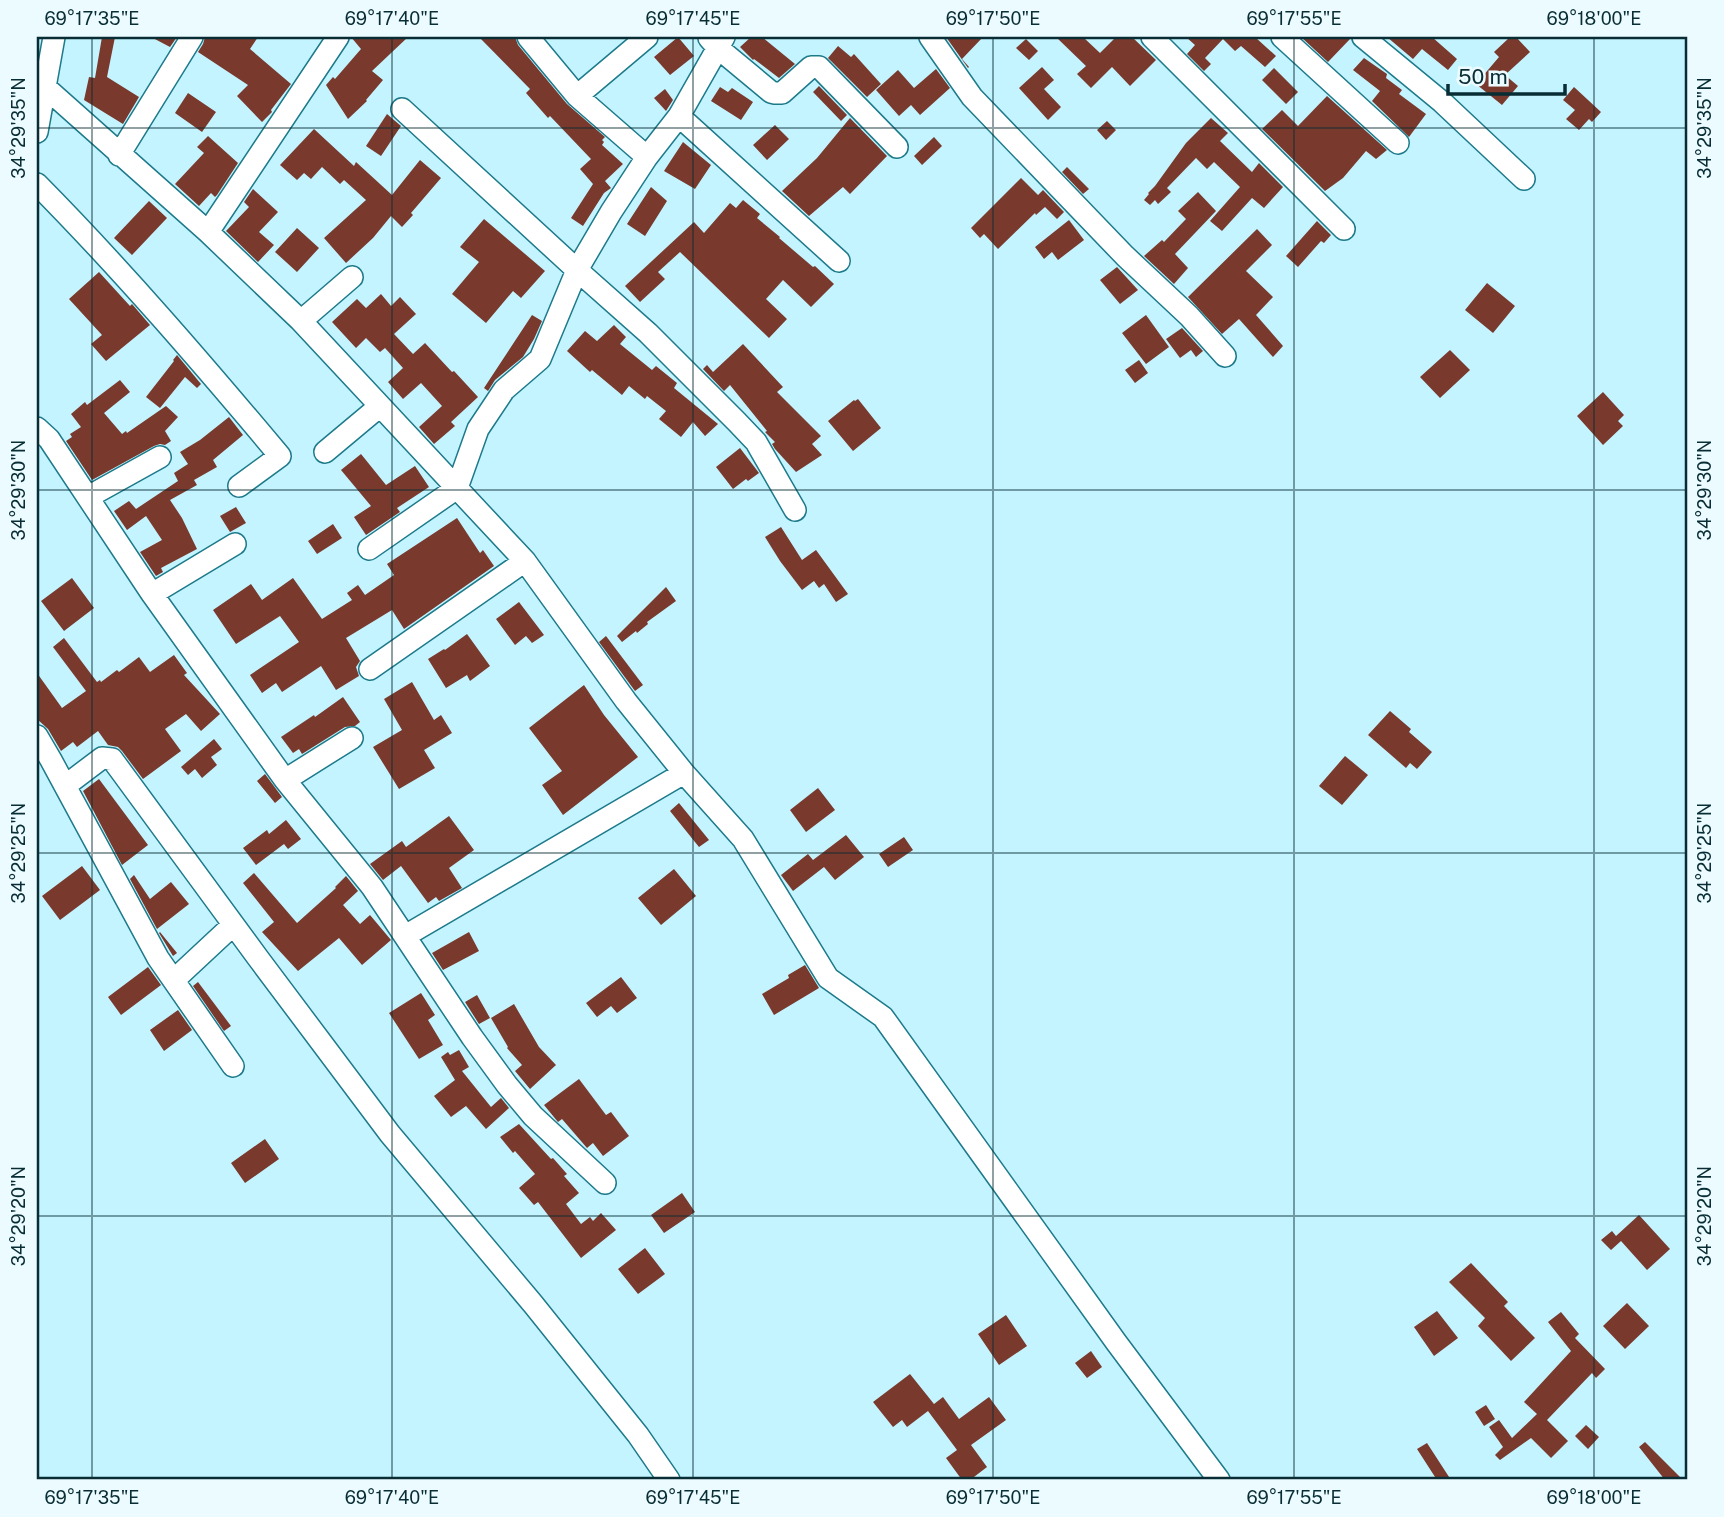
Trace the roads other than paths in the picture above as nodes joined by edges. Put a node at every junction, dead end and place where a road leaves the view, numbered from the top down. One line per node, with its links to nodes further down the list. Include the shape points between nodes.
1 (54, 37): 11 (street)
2 (192, 37): 18 (street)
3 (338, 37): 23 (street)
4 (527, 37): 12 (street)
5 (647, 37): 12 (street)
6 (930, 37): 28 (street, via 972,97)
7 (1152, 37): 22 (street)
8 (1282, 37): 16 (street)
9 (1363, 37): 20 (street, via 1442,102)
10 (716, 40): 14 (street); 17 (street, via 771,92 782,93 811,67 819,67)
11 (41, 88): 15 (street); 18 (street)
12 (577, 96): 19 (street)
13 (402, 109): 25 (street)
14 (679, 117): 19 (street); 24 (street)
15 (37, 132)
16 (1398, 143)
17 (897, 147)
18 (120, 155): 23 (street)
19 (646, 157): 25 (street)
20 (1524, 179)
21 (37, 184): 33 (street, via 281,456)
22 (1344, 229)
23 (208, 232): 27 (street)
24 (839, 261)
25 (577, 270): 34 (street, via 540,359 504,390 478,429); 36 (street, via 648,333 756,442)
26 (352, 277): 27 (street)
27 (301, 321): 29 (street)
28 (1226, 356)
29 (380, 406): 31 (street); 34 (street)
30 (37, 428): 35 (street)
31 (325, 452)
32 (160, 457): 35 (street)
33 (239, 486)
34 (457, 488): 38 (street); 39 (street)
35 (88, 497): 40 (street)
36 (795, 510)
37 (235, 544): 40 (street)
38 (369, 550)
39 (525, 561): 41 (street); 44 (street)
40 (152, 594): 45 (street)
41 (370, 668)
42 (37, 736): 46 (street)
43 (352, 738): 45 (street)
44 (684, 773): 48 (street); 53 (street, via 743,839 828,978 883,1017)
45 (285, 780): 48 (street, via 372,887)
46 (65, 786): 47 (street, via 102,758 112,759); 49 (street)
47 (233, 925): 49 (street); 52 (street, via 390,1134 541,1314)
48 (405, 936): 51 (street, via 507,1084 533,1116)
49 (174, 980): 50 (street)
50 (233, 1066)
51 (604, 1183)
52 (669, 1480)
53 (1219, 1480)

